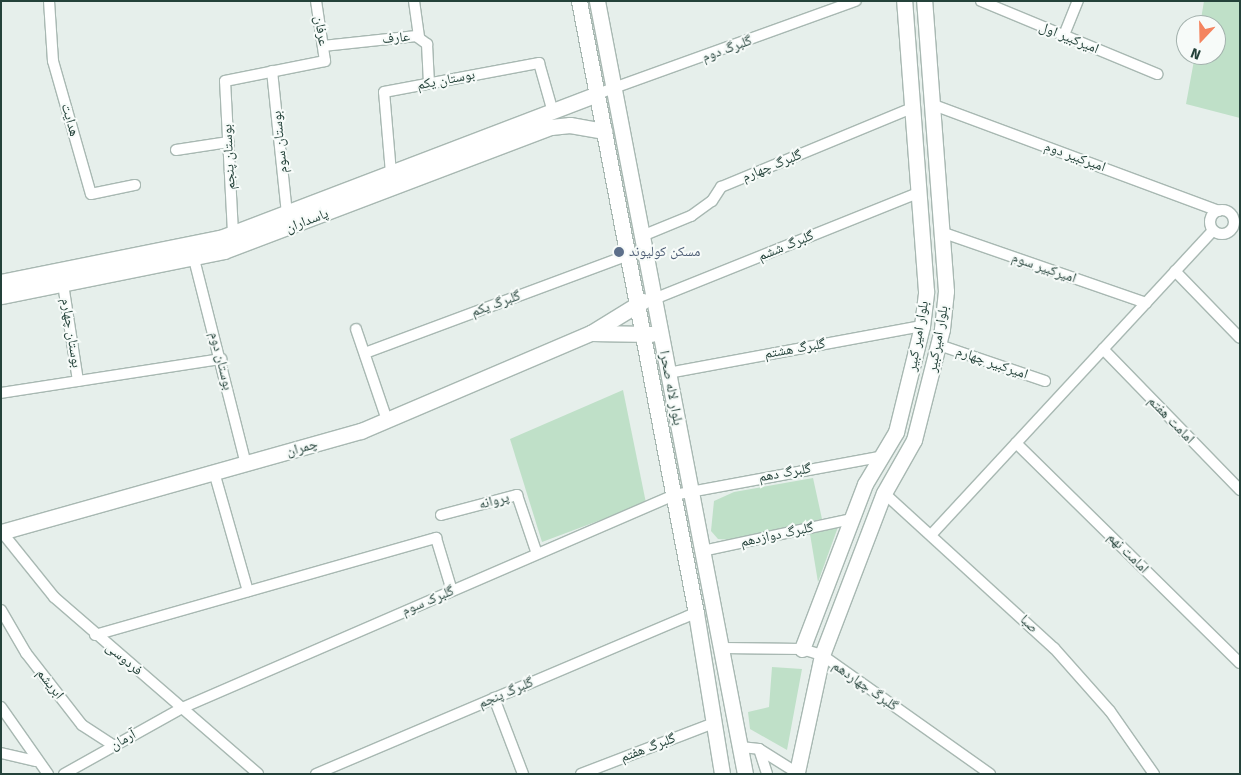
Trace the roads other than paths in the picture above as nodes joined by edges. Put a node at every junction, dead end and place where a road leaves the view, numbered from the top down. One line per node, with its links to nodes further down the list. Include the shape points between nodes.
1 (49, 1): 26 (street, هدایت, via 53,61 91,194)
2 (316, 1): 13 (street, عرفان)
3 (414, 1): 12 (street)
4 (579, 1): 18 (main road, بلوار لاله صحرا)
5 (597, 1): 17 (main road, بلوار لاله صحرا)
6 (856, 1): 17 (street, گلبرگ دوم)
7 (904, 1): 20 (main road, بلوار امیر کبیر)
8 (924, 1): 19 (main road, بلوار امیرکبیر)
9 (981, 1): 11 (street, امیرکبیر اول)
10 (1078, 1): 11 (street)
11 (1064, 35): 15 (street, امیرکبیر اول)
12 (419, 38): 13 (street, عارف); 16 (street, عارف, via 427,44)
13 (323, 46): 14 (street, عرفان, via 325,61)
14 (272, 71): 23 (street, بوستان پنجم, via 225,81); 29 (street, بوستان سوم)
15 (1157, 74)
16 (429, 84): 21 (street, بوستان یکم, via 539,63); 25 (street, بوستان یکم, via 384,92)
17 (614, 91): 18 (street, گلبرگ دوم); 34 (main road, بلوار لاله صحرا)
18 (596, 94): 21 (main road, پاسداران); 22 (main road, بلوار لاله صحرا)
19 (932, 104): 28 (street, امیرکبیر دوم); 31 (main road, بلوار امیرکبیر)
20 (912, 108): 27 (main road, بلوار امیر کبیر); 34 (street, گلبرگ چهارم, via 721,187 712,201 691,216)
21 (553, 112): 25 (main road, پاسداران)
22 (604, 131): 25 (main road, پاسداران, via 570,125 551,127); 35 (main road, بلوار لاله صحرا)
23 (228, 142): 24 (street); 32 (street, بوستان پنجم)
24 (176, 150)
25 (394, 180): 29 (main road, پاسداران); 36 (main road, پاسداران)
26 (136, 185)
27 (918, 192): 40 (main road, بلوار امیر کبیر); 43 (street, گلبرگ ششم)
28 (1219, 211): 30 (street, via 1211,219); 33 (street, via 1233,217)
29 (287, 213): 32 (main road, پاسداران)
30 (1213, 230): 33 (street, via 1220,234); 37 (street)
31 (942, 232): 41 (main road, بلوار امیرکبیر); 45 (street, امیرکبیر سوم)
32 (233, 233): 38 (main road, پاسداران)
33 (1235, 233)
34 (642, 236): 43 (main road, بلوار لاله صحرا)
35 (628, 255): 44 (main road, بلوار لاله صحرا); 54 (street, گلبرگ یکم)
36 (194, 259): 39 (main road, پاسداران); 55 (street, بوستان دوم)
37 (1175, 272): 45 (street); 51 (street)
38 (1, 282)
39 (63, 284): 42 (main road, پاسداران); 57 (street, بوستان چهارم)
40 (926, 291): 41 (main road); 46 (main road, بلوار امیر کبیر)
41 (946, 291): 52 (main road, بلوار امیرکبیر)
42 (1, 296)
43 (654, 299): 44 (main road, چمران); 48 (main road, بلوار لاله صحرا)
44 (636, 302): 49 (main road, چمران); 50 (main road, بلوار لاله صحرا)
45 (1146, 303): 53 (street)
46 (922, 326): 56 (street, گلبرگ هشتم); 62 (main road, بلوار امیر کبیر, via 906,404)
47 (356, 329): 54 (street)
48 (659, 332): 50 (main road, چمران); 56 (main road, بلوار لاله صحرا)
49 (591, 333): 50 (main road, چمران); 60 (main road, چمران)
50 (643, 336): 68 (main road, بلوار لاله صحرا)
51 (1240, 338)
52 (939, 345): 58 (street, امیرکبیر چهارم); 67 (main road, بلوار امیرکبیر, via 914,440)
53 (1103, 349): 61 (street); 66 (street, امامت هفتم)
54 (365, 353): 60 (street)
55 (221, 359): 57 (street); 63 (street, بوستان دوم)
56 (668, 373): 65 (main road, بلوار لاله صحرا)
57 (78, 381): 59 (street)
58 (1045, 381)
59 (1, 393)
60 (387, 420): 63 (main road, چمران)
61 (1016, 443): 72 (street); 83 (street, امامت نهم)
62 (880, 457): 65 (street, گلبرگ دهم); 70 (main road, بلوار امیر کبیر)
63 (246, 464): 64 (main road, چمران)
64 (214, 472): 71 (main road, چمران); 76 (street)
65 (690, 490): 68 (street, گلبرگ دهم); 73 (main road, بلوار لاله صحرا)
66 (1240, 490)
67 (884, 493): 72 (street, صبا); 82 (main road, بلوار امیرکبیر)
68 (674, 495): 74 (street, گلبرک سوم); 78 (main road, بلوار لاله صحرا)
69 (441, 515): 74 (street, پروانه, via 517,495)
70 (851, 519): 73 (street, گلبرگ دوازدهم); 81 (main road, بلوار امیر کبیر)
71 (1, 532): 79 (street, فردوسی, via 54,597)
72 (931, 535): 104 (street, صبا, via 1054,648 1110,711)
73 (702, 550): 80 (main road, بلوار لاله صحرا)
74 (537, 554): 75 (street, گلبرک سوم)
75 (452, 590): 76 (street, via 436,538); 86 (street, گلبرک سوم)
76 (248, 591): 79 (street)
77 (1, 610): 88 (street, ابریشم, via 26,653 82,725)
78 (696, 613): 84 (street, گلبرگ پنجم); 87 (main road, بلوار لاله صحرا)
79 (95, 635): 86 (street, فردوسی)
80 (723, 648): 81 (street, گلبرگ چهاردهم); 89 (main road, بلوار لاله صحرا)
81 (802, 649): 82 (street, گلبرگ چهاردهم)
82 (822, 655): 93 (main road, بلوار امیرکبیر); 103 (street, گلبرگ چهاردهم)
83 (1240, 663)
84 (494, 698): 97 (street, گلبرگ پنجم); 98 (street)
85 (1, 707): 92 (street)
86 (182, 708): 88 (street, آرمان); 96 (street, فردوسی)
87 (714, 723): 99 (street, گلبرگ هفتم); 100 (main road, بلوار لاله صحرا)
88 (113, 745): 95 (street, آرمان)
89 (741, 747): 90 (street); 101 (main road, بلوار لاله صحرا)
90 (759, 749): 93 (street); 102 (street)
91 (1, 753): 92 (street)
92 (36, 761): 94 (street)
93 (798, 773)
94 (48, 774)
95 (64, 774)
96 (258, 774)
97 (316, 774)
98 (523, 774)
99 (581, 774)
100 (722, 774)
101 (745, 774)
102 (766, 774)
103 (990, 774)
104 (1154, 774)

